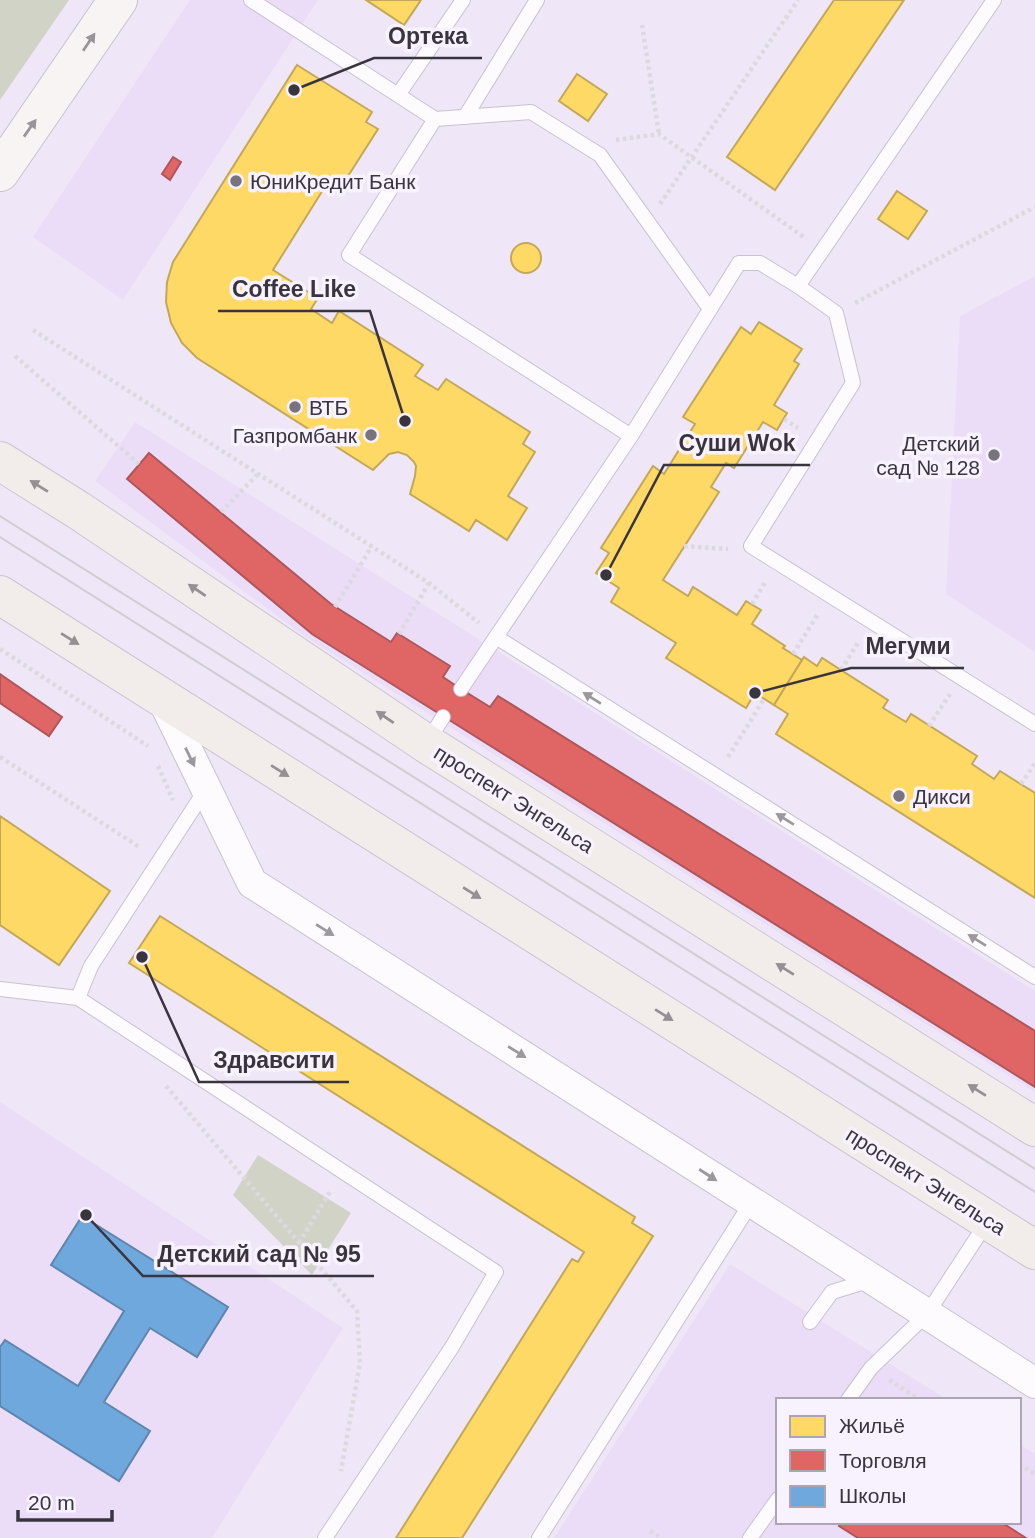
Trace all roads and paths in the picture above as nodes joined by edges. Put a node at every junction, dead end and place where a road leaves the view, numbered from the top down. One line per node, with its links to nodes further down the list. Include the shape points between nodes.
1 (118, 0): 14 (main road, one-way to 1)
2 (251, 0): 8 (lane)
3 (463, 0): 8 (lane)
4 (537, 0): 9 (lane)
5 (798, 0): 13 (path)
6 (994, 0): 17 (lane)
7 (642, 25): 11 (path)
8 (398, 95): 10 (lane)
9 (465, 117): 10 (lane); 12 (lane, via 531,112)
10 (435, 118): 23 (lane, via 349,255)
11 (659, 134): 12 (path); 13 (path)
12 (583, 145): 16 (lane, via 600,155)
13 (692, 157): 16 (path); 17 (path)
14 (0, 172)
15 (1035, 207): 20 (path)
16 (649, 223): 19 (lane)
17 (822, 250): 18 (lane)
18 (798, 286): 19 (lane, via 760,263 739,263); 20 (lane)
19 (709, 309): 23 (lane)
20 (836, 313): 33 (lane, via 853,383 751,545)
21 (33, 330): 26 (path)
22 (15, 356): 25 (path)
23 (631, 436): 37 (lane)
24 (0, 461): 58 (main road, проспект Энгельса, one-way to 24, via 435,731)
25 (139, 464)
26 (258, 474): 27 (path); 28 (path)
27 (220, 512)
28 (372, 546): 31 (path); 34 (path)
29 (684, 547): 30 (path)
30 (737, 549)
31 (429, 583): 36 (path); 37 (path)
32 (0, 595): 43 (main road, проспект Энгельса, one-way to 43)
33 (830, 595): 35 (lane); 39 (path)
34 (335, 607)
35 (872, 622): 40 (path); 41 (lane)
36 (399, 634)
37 (496, 637): 42 (lane); 49 (lane, one-way to 37)
38 (0, 649): 52 (path, via 148,744)
39 (793, 654)
40 (841, 670)
41 (960, 677): 45 (lane); 46 (path)
42 (461, 689)
43 (160, 695): 51 (street, one-way to 51); 61 (main road, проспект Энгельса, one-way to 61)
44 (765, 699): 49 (path)
45 (1035, 724)
46 (929, 726)
47 (0, 757): 53 (path)
48 (1035, 763): 50 (path)
49 (716, 776): 54 (lane, one-way to 49)
50 (1021, 784)
51 (206, 789): 52 (lane); 60 (street, one-way to 60, via 252,883)
52 (184, 823): 53 (lane)
53 (160, 860): 56 (lane, via 90,966)
54 (1035, 977)
55 (0, 989): 56 (lane)
56 (78, 998): 57 (lane)
57 (158, 1050): 59 (lane); 62 (path, via 156,1074)
58 (1035, 1127)
59 (342, 1172): 62 (path); 74 (lane, via 496,1272)
60 (751, 1203): 64 (street); 75 (lane)
61 (988, 1220): 63 (main road, проспект Энгельса); 65 (lane)
62 (299, 1243): 71 (path, via 357,1311 360,1363)
63 (1035, 1250)
64 (872, 1279): 65 (street); 66 (lane, via 832,1292)
65 (927, 1314): 67 (lane); 68 (street)
66 (810, 1322)
67 (871, 1368): 69 (lane); 70 (path)
68 (1035, 1382)
69 (849, 1398)
70 (917, 1398)
71 (340, 1478)
72 (776, 1502): 77 (lane)
73 (650, 1531): 76 (path)
74 (326, 1538)
75 (539, 1538)
76 (661, 1538)
77 (750, 1538)

